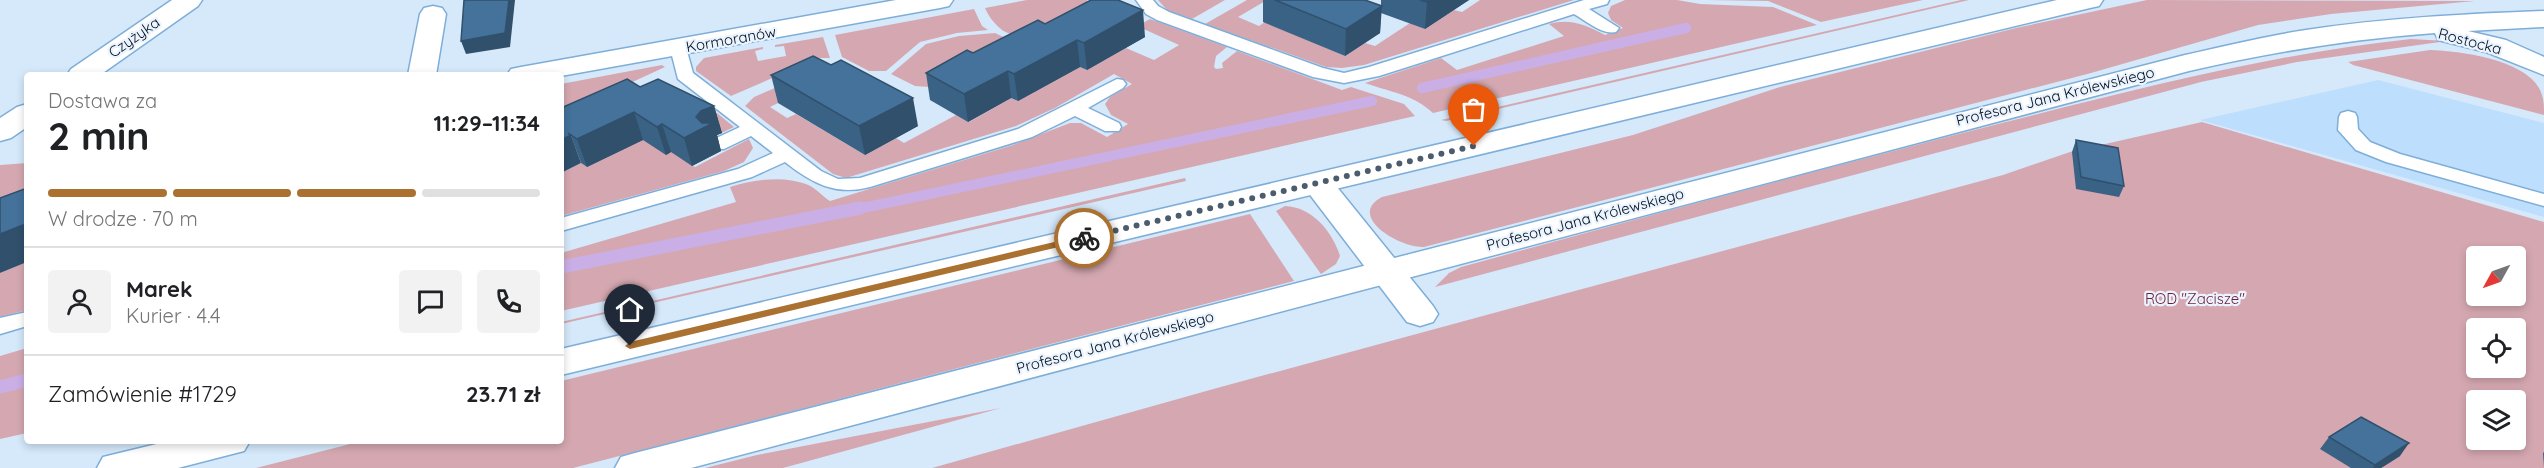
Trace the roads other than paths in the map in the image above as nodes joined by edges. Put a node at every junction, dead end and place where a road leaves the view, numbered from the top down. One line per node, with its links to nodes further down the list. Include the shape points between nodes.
1 (189, 0): 13 (street, Czyżyka)
2 (940, 0): 11 (street, Kormoranów)
3 (1144, 0): 6 (lane, via 1162,16 1319,73 1344,78)
4 (1601, 0): 6 (lane)
5 (2090, 0): 27 (street)
6 (1575, 8): 9 (lane)
7 (433, 14): 14 (street)
8 (2544, 19): 10 (street, Profesora Jana Królewskiego)
9 (1610, 28)
10 (2393, 28): 12 (street, Rostocka, via 2433,31 2477,41); 30 (street, Profesora Jana Królewskiego, via 2288,42 2185,63)
11 (679, 48): 15 (street, Kormoranów); 20 (lane, via 684,75)
12 (2544, 67)
13 (85, 72)
14 (423, 72)
15 (539, 72)
16 (1117, 84): 17 (lane)
17 (1074, 108): 21 (lane); 26 (lane, via 1025,133 844,187 827,183)
18 (24, 115): 22 (street)
19 (2348, 117): 28 (lane, via 2348,130 2363,146)
20 (753, 128): 25 (lane); 26 (lane)
21 (1112, 128)
22 (0, 132)
23 (24, 144): 24 (street)
24 (0, 145)
25 (717, 145)
26 (787, 154): 29 (lane, via 745,173)
27 (1317, 183): 30 (street); 34 (street)
28 (2544, 200)
29 (564, 224)
30 (1384, 271): 31 (street); 37 (street, Profesora Jana Królewskiego)
31 (1420, 314)
32 (24, 320): 33 (lane)
33 (0, 326)
34 (564, 361)
35 (217, 444): 36 (street)
36 (117, 468)
37 (634, 468)

